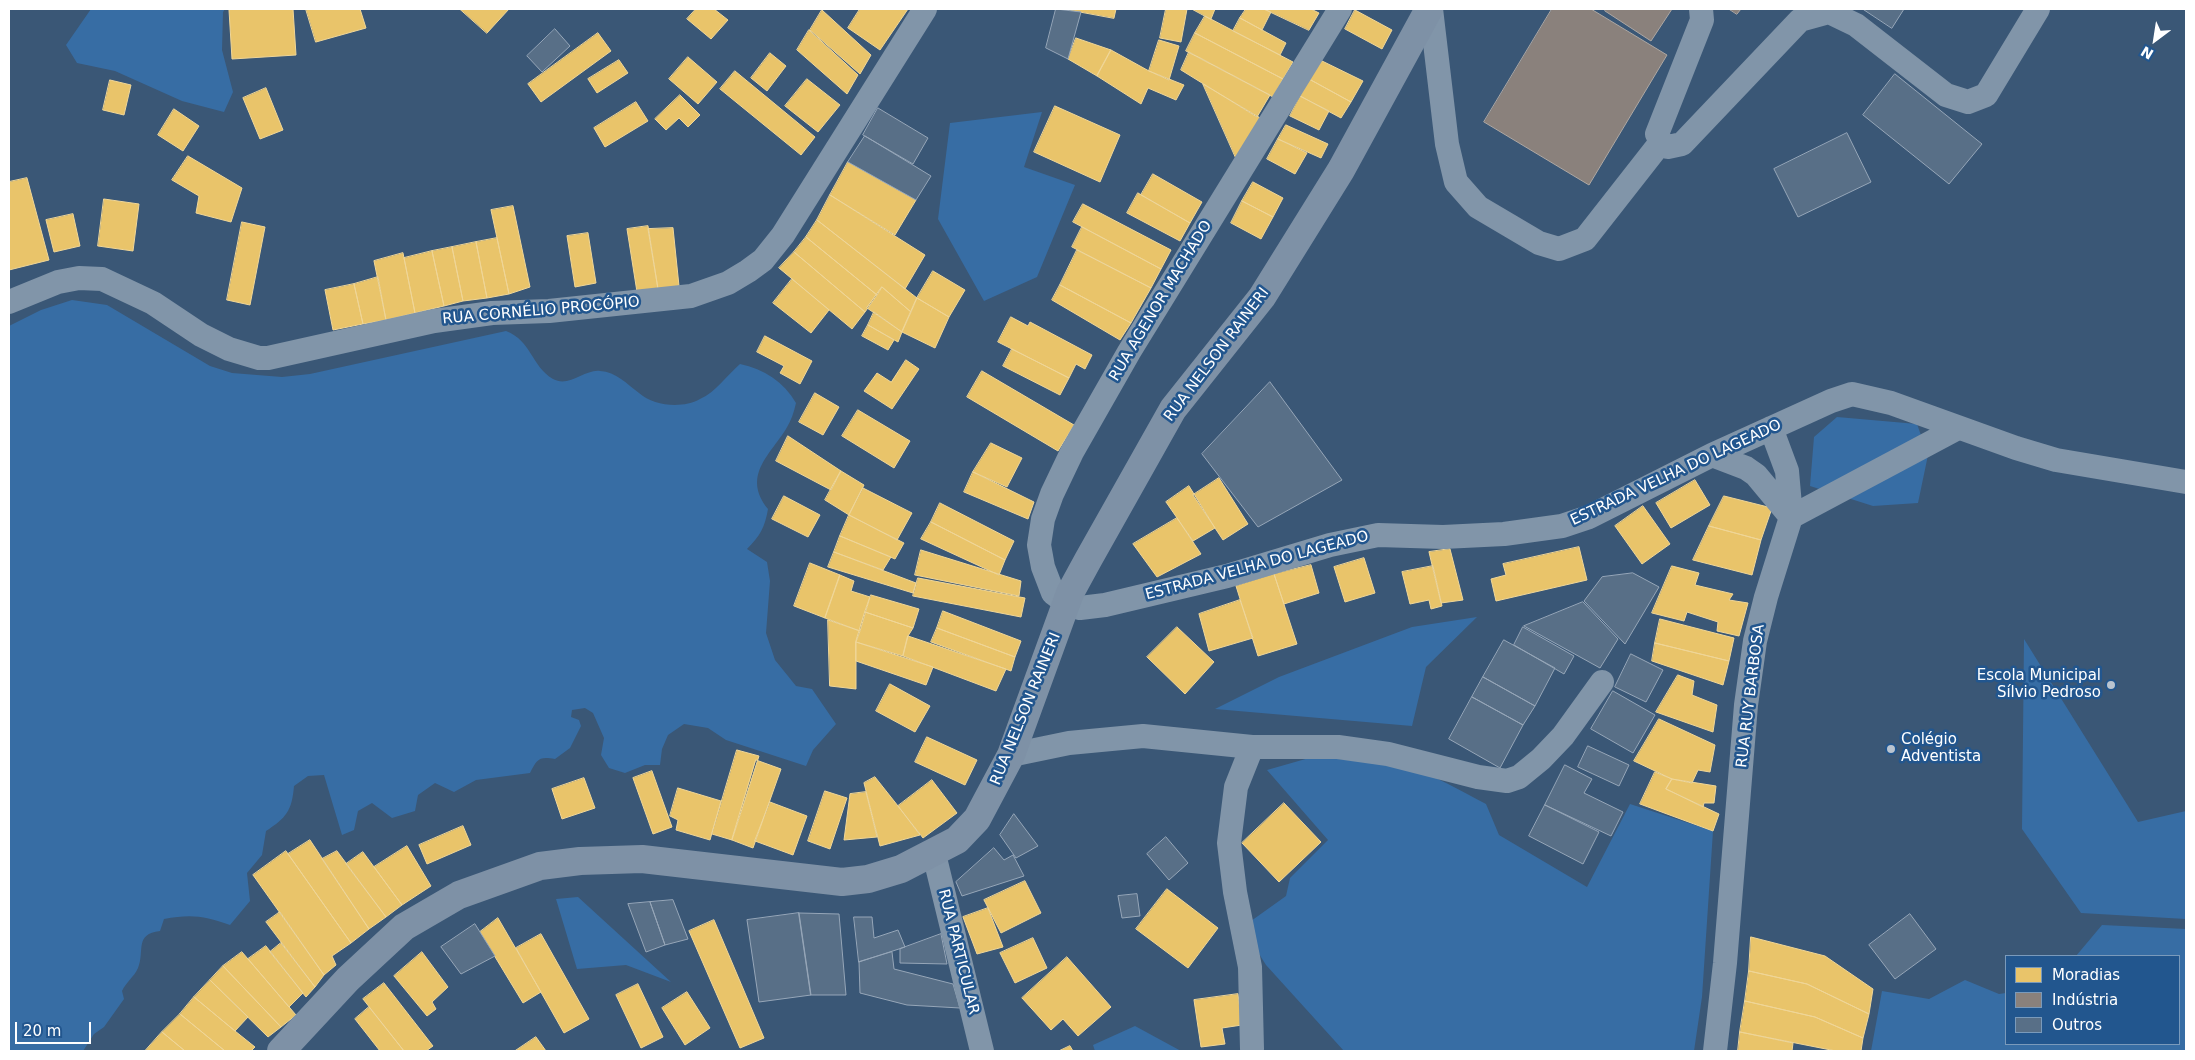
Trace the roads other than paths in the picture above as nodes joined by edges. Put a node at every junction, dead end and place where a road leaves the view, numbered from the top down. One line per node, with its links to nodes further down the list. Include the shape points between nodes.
1 (926, 9): 7 (street, RUA CORNÉLIO PROCÓPIO, via 783,235 762,260 728,283 706,292 662,300 454,318 259,358 229,349 201,335 153,303 102,279 79,278 58,282)
2 (1340, 9): 13 (street, RUA AGENOR MACHADO, via 1129,352 1052,494 1043,519 1039,545 1053,593)
3 (1430, 9): 6 (street, via 1447,144 1456,182 1478,206 1539,243 1559,249 1585,239); 13 (main road, RUA NELSON RAINERI, via 1341,170 1262,297 1173,409 1070,593)
4 (1701, 9): 6 (street, via 1702,20 1657,134)
5 (2038, 9): 6 (street, via 1986,95 1968,102 1946,95 1856,25 1829,12 1800,20 1682,144 1668,146)
6 (1660, 142)
7 (9, 302)
8 (1771, 428): 9 (street, ESTRADA VELHA DO LAGEADO, via 1852,394 1891,403); 10 (street, ESTRADA VELHA DO LAGEADO); 12 (street, via 1787,470)
9 (1951, 432): 11 (street, ESTRADA VELHA DO LAGEADO, via 2056,460); 12 (street)
10 (1712, 455): 12 (street, via 1756,475); 13 (street, ESTRADA VELHA DO LAGEADO, via 1589,517 1562,526 1504,534 1443,537 1378,535 1105,605 1080,608)
11 (2186, 482)
12 (1791, 517): 21 (street, RUA RUY BARBOSA, via 1755,641 1746,704)
13 (1068, 604): 16 (main road, RUA NELSON RAINERI)
14 (1602, 682): 15 (street, via 1541,759 1519,777 1507,781 1478,777 1388,754 1338,747)
15 (1252, 747): 16 (street, via 1143,736 1069,743); 18 (street, via 1236,788 1229,844 1250,967)
16 (1011, 755): 17 (main road, RUA NELSON RAINERI, via 977,819 958,840)
17 (934, 854): 19 (main road, RUA NELSON RAINERI, via 901,869 842,882 642,859 540,866 459,895 404,927 348,979); 20 (street, RUA PARTICULAR)
18 (1252, 1049)
19 (281, 1051)
20 (982, 1051)
21 (1715, 1051)

